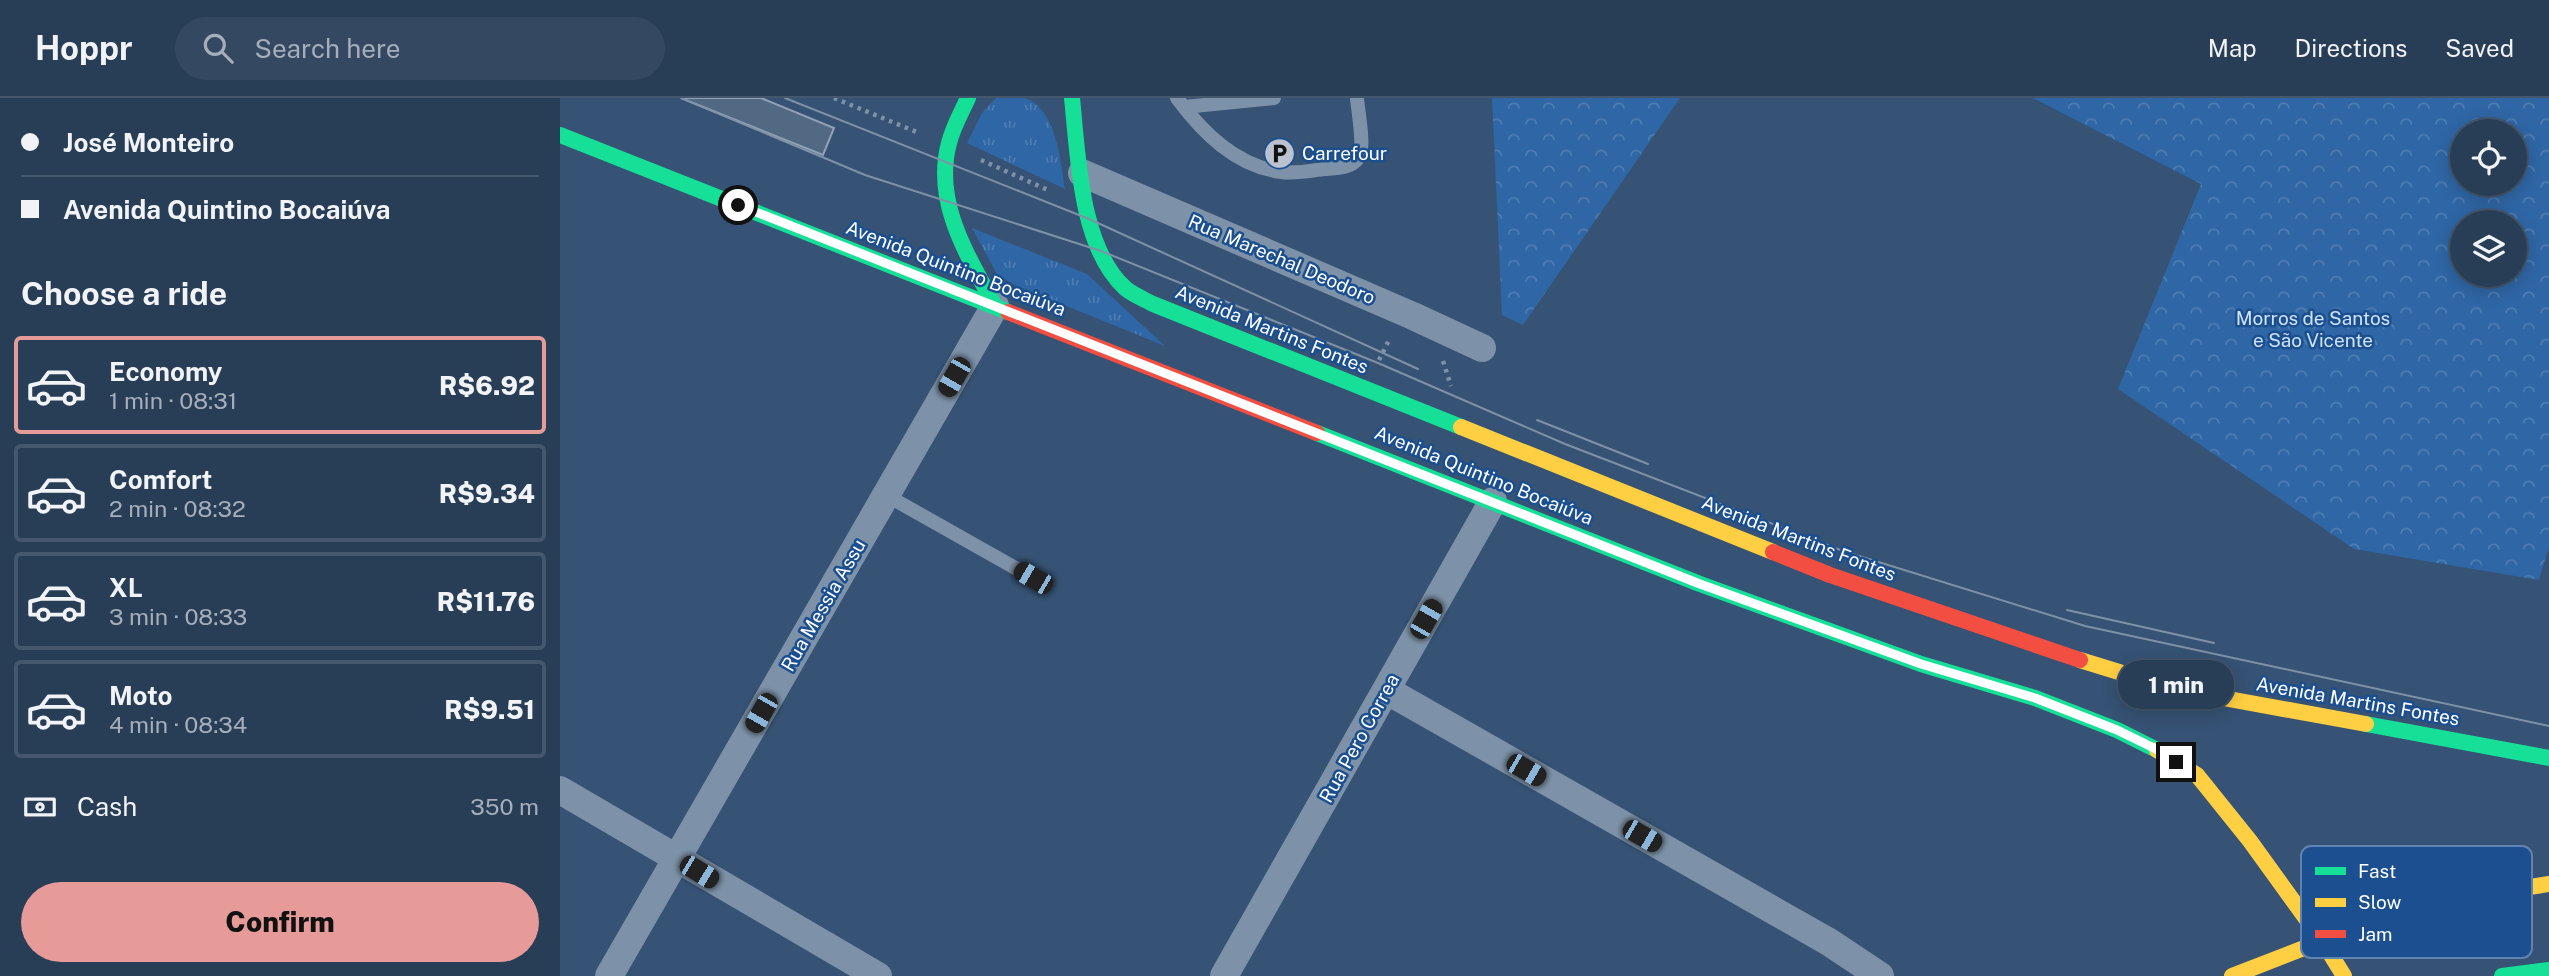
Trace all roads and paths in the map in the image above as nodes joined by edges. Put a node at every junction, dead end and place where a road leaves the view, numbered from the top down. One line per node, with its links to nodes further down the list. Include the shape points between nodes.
1 (834, 98): 9 (path)
2 (968, 98): 9 (main road)
3 (1061, 98): 7 (main road)
4 (1274, 98): 6 (lane)
5 (1357, 98): 6 (lane, via 1358,158 1345,167 1300,172 1270,169 1235,156 1215,141)
6 (1181, 102)
7 (1073, 105): 10 (main road, Avenida Martins Fontes)
8 (560, 135): 12 (main road, Avenida Quintino Bocaiúva)
9 (948, 146): 11 (path); 12 (main road, via 944,185 957,236)
10 (1082, 173): 11 (main road, Avenida Martins Fontes); 15 (street, Rua Marechal Deodoro)
11 (1087, 207): 22 (main road, Avenida Martins Fontes, via 1091,231 1110,271 1126,289 1153,304 1830,575 2174,689)
12 (995, 306): 18 (street, Rua Messia Assu); 19 (main road, Avenida Quintino Bocaiúva)
13 (1377, 333): 14 (path)
14 (1400, 343)
15 (1482, 348)
16 (1432, 356): 17 (path, via 1443,361)
17 (1453, 394)
18 (886, 495): 20 (lane); 24 (street, Rua Messia Assu)
19 (1493, 501): 21 (street, Rua Pero Correa); 25 (main road, Avenida Quintino Bocaiúva, via 1700,584 1921,664 2035,698 2154,748 2197,775)
20 (1033, 578)
21 (1386, 690): 31 (street, Rua Pero Correa); 32 (street)
22 (2549, 758)
23 (560, 790): 24 (street)
24 (677, 858): 29 (street, Rua Messia Assu); 30 (street)
25 (2301, 912)
26 (2301, 950): 33 (main road)
27 (2333, 958): 34 (main road, Avenida Quintino Bocaiúva)
28 (2549, 970): 35 (main road)
29 (609, 976)
30 (878, 976)
31 (1224, 976)
32 (1880, 976)
33 (2232, 976)
34 (2344, 976)
35 (2502, 976)

